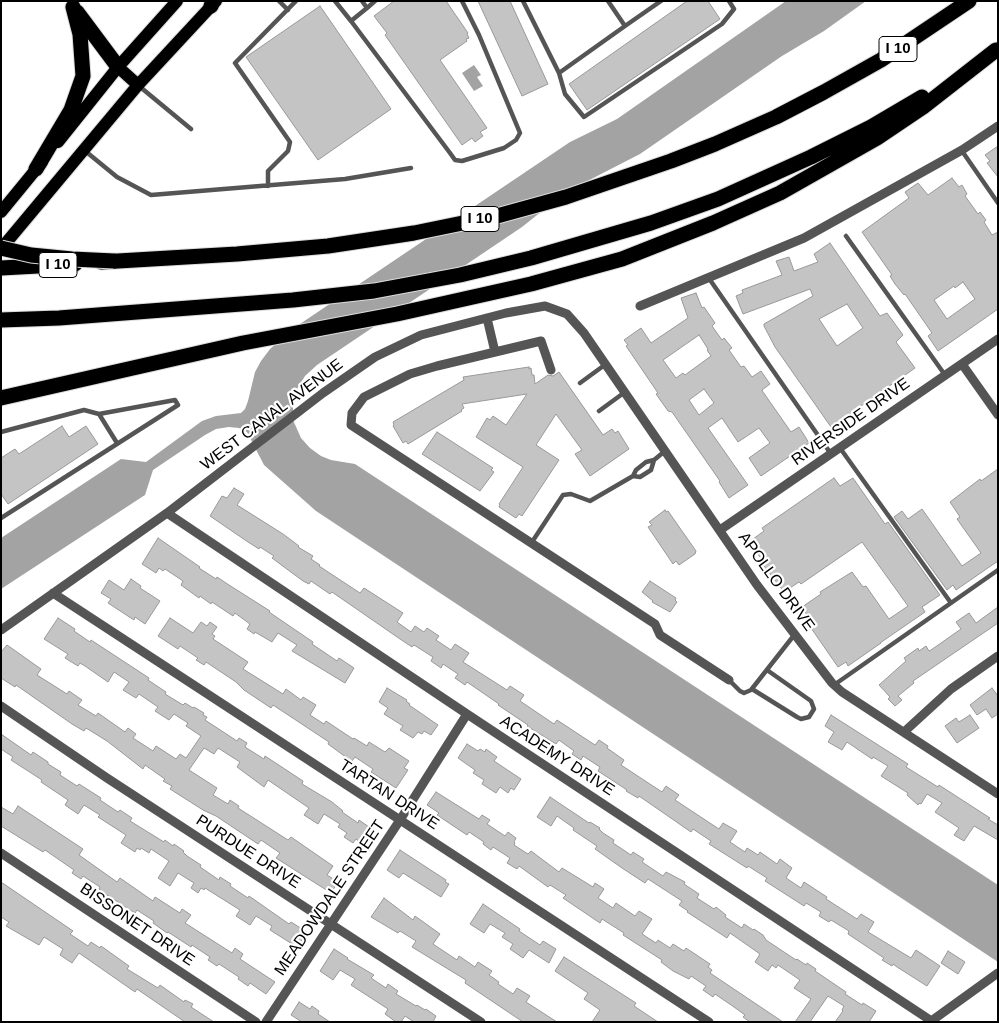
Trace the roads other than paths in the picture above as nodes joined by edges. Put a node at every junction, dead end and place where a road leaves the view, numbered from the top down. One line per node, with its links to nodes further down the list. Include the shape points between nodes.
1 (177, 1): 20 (main road)
2 (279, 1): 16 (lane)
3 (296, 1): 16 (lane)
4 (335, 1): 17 (lane)
5 (362, 1): 15 (lane)
6 (376, 1): 15 (lane)
7 (462, 1): 17 (lane, via 520,133 504,148 462,161 455,160 450,154)
8 (523, 1): 21 (lane)
9 (608, 1): 18 (lane)
10 (661, 1): 18 (lane)
11 (729, 1): 21 (lane, via 734,9 722,24 584,117 565,94)
12 (969, 1): 34 (highway, I 10, via 880,60 824,92 744,132 596,188 496,216 414,233 328,246)
13 (213, 3): 22 (main road)
14 (70, 4): 20 (highway); 28 (highway, via 80,34 84,76 71,110)
15 (367, 8): 17 (lane)
16 (288, 10): 29 (lane, via 235,63 290,142 288,151 268,172)
17 (351, 21)
18 (625, 26): 21 (lane)
19 (997, 49): 39 (highway, via 902,108 811,157 718,199 610,236 522,260 374,291 293,300); 49 (highway, via 885,133 780,193 622,259 531,284 397,314 243,343)
20 (118, 67): 22 (main road); 28 (main road)
21 (559, 72)
22 (138, 85): 24 (lane); 25 (main road)
23 (998, 126): 26 (street)
24 (191, 129)
25 (83, 149): 29 (lane, via 117,177 151,196); 33 (main road)
26 (962, 150): 30 (lane); 36 (street, via 804,238)
27 (411, 168): 29 (lane, via 346,179)
28 (36, 169): 31 (main road)
29 (268, 186)
30 (998, 203)
31 (1, 212)
32 (846, 236): 46 (lane)
33 (1, 249): 34 (highway, bridge, via 72,260)
34 (114, 261): 35 (highway, I 10, bridge)
35 (1, 268)
36 (708, 277): 37 (street); 57 (lane)
37 (640, 306)
38 (487, 318): 40 (street, WEST CANAL AVENUE, via 545,306 567,314); 42 (street); 60 (street, WEST CANAL AVENUE, via 421,335 375,357)
39 (1, 320)
40 (584, 333): 43 (street, APOLLO DRIVE)
41 (998, 339): 44 (street, RIVERSIDE DRIVE)
42 (495, 352): 45 (street, via 541,341); 63 (street, via 410,374 364,398 352,413 351,425)
43 (606, 364): 47 (lane); 48 (street, APOLLO DRIVE)
44 (962, 364): 46 (street, RIVERSIDE DRIVE); 52 (street)
45 (551, 370)
46 (946, 375): 55 (street, RIVERSIDE DRIVE)
47 (580, 383)
48 (625, 392): 50 (lane); 56 (street, APOLLO DRIVE)
49 (1, 398)
50 (599, 411)
51 (99, 414): 53 (lane, via 84,410); 54 (lane); 54 (lane, via 175,400 178,405)
52 (998, 415)
53 (1, 432)
54 (117, 443): 61 (lane)
55 (840, 448): 57 (street, RIVERSIDE DRIVE); 66 (lane)
56 (665, 451): 58 (lane); 62 (street, APOLLO DRIVE)
57 (831, 454): 62 (street, RIVERSIDE DRIVE)
58 (654, 460): 59 (lane, via 646,462); 59 (lane, via 651,470 640,477)
59 (633, 476): 63 (lane, via 590,501 571,494 563,495)
60 (167, 513): 65 (street, WEST CANAL AVENUE); 75 (street, ACADEMY DRIVE)
61 (1, 518)
62 (720, 530): 68 (street, APOLLO DRIVE)
63 (531, 543): 71 (street, via 655,624 660,635)
64 (998, 570): 66 (lane)
65 (53, 593): 67 (street, WEST CANAL AVENUE); 78 (street, TARTAN DRIVE)
66 (951, 603): 72 (lane)
67 (1, 630)
68 (794, 634): 70 (lane); 72 (street, APOLLO DRIVE)
69 (998, 656): 76 (street, via 951,689)
70 (767, 670): 73 (lane); 73 (lane, via 811,701 814,709 809,717 801,719)
71 (729, 680): 73 (lane, via 740,691)
72 (834, 685): 76 (street, APOLLO DRIVE)
73 (752, 689)
74 (1, 706): 80 (street, PURDUE DRIVE)
75 (466, 714): 78 (street, MEADOWDALE STREET); 82 (street, ACADEMY DRIVE)
76 (904, 732): 77 (street, APOLLO DRIVE)
77 (998, 794)
78 (400, 820): 80 (street, MEADOWDALE STREET); 86 (street, TARTAN DRIVE)
79 (1, 853): 83 (street, BISSONET DRIVE)
80 (330, 923): 84 (street, MEADOWDALE STREET); 85 (street, PURDUE DRIVE)
81 (998, 973): 82 (street)
82 (931, 1021)
83 (256, 1022)
84 (266, 1022)
85 (481, 1022)
86 (709, 1022)

